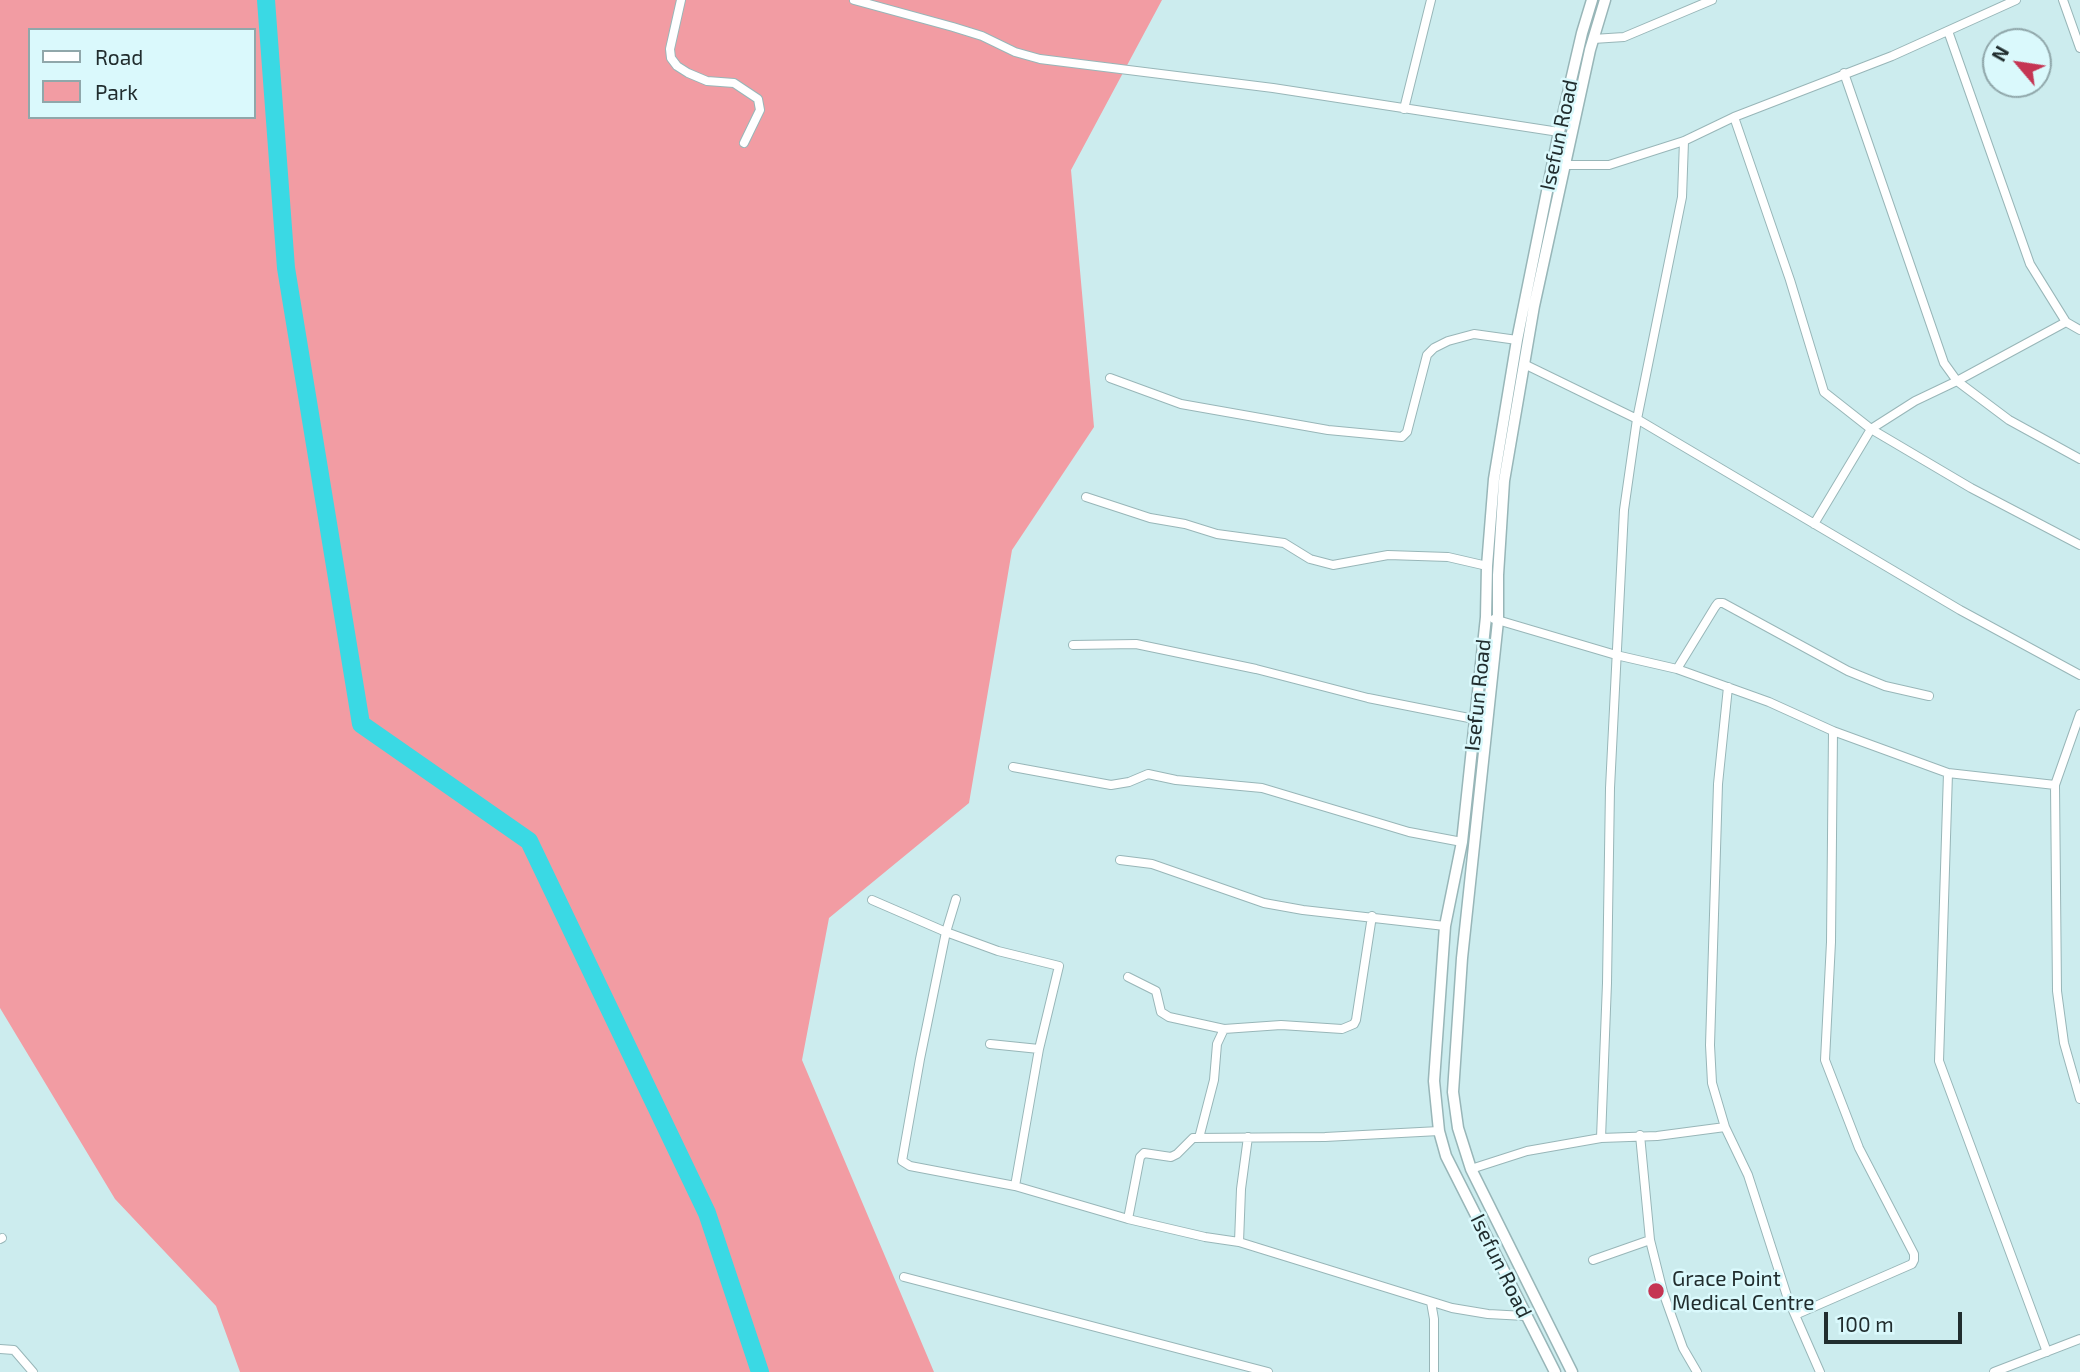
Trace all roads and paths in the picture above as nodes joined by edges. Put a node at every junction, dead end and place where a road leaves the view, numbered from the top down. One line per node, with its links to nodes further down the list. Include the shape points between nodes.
1 (681, 0): 17 (street, via 671,58 688,73 707,81 734,83 758,99 760,110)
2 (854, 0): 13 (street, via 963,30 1040,59)
3 (1592, 0): 15 (street, Isefun Road)
4 (1605, 0): 10 (street, Isefun Road)
5 (1712, 0): 10 (street, via 1624,37)
6 (2016, 0): 9 (street)
7 (2063, 0): 11 (street)
8 (1431, 1): 13 (street)
9 (1948, 31): 12 (street); 19 (street, via 2029,264)
10 (1593, 39): 18 (street, Isefun Road)
11 (2080, 48)
12 (1844, 72): 14 (street); 24 (street, via 1944,363)
13 (1404, 109): 15 (street)
14 (1734, 117): 16 (street); 26 (street, via 1790,280 1819,382 1830,397)
15 (1559, 132): 21 (street, Isefun Road)
16 (1684, 141): 18 (street, via 1609,165); 25 (street, via 1682,197)
17 (744, 143)
18 (1565, 165): 22 (street, Isefun Road)
19 (2066, 322): 20 (street); 24 (street)
20 (2080, 330)
21 (1517, 340): 23 (street, via 1474,334 1434,348 1427,355 1407,432 1402,436 1328,430 1181,404); 31 (street, Isefun Road, via 1494,479)
22 (1524, 364): 25 (street); 33 (street, Isefun Road, via 1504,481)
23 (1110, 378)
24 (1956, 381): 26 (street); 27 (street, via 2009,420)
25 (1637, 419): 29 (street); 35 (street, via 1624,510)
26 (1871, 429): 29 (street); 30 (street)
27 (2080, 459)
28 (1086, 497): 31 (street, via 1217,534 1284,543 1310,559 1333,565 1388,555 1448,557)
29 (1814, 524): 37 (street)
30 (2080, 545)
31 (1487, 566): 32 (street, Isefun Road)
32 (1486, 617): 33 (street); 41 (street, Isefun Road)
33 (1498, 621): 35 (street); 64 (street, Isefun Road, via 1454,1051 1458,1128)
34 (1073, 645): 41 (street, via 1136,643)
35 (1616, 655): 36 (street); 63 (street)
36 (1678, 669): 38 (street); 39 (street, via 1715,607 1723,603 1848,671 1885,687)
37 (2080, 675)
38 (1728, 687): 42 (street); 58 (street, via 1717,785 1710,1045 1712,1083)
39 (1929, 696)
40 (2080, 714): 45 (street)
41 (1475, 719): 46 (street, Isefun Road)
42 (1833, 731): 44 (street); 73 (street, via 1825,1060 1859,1148 1914,1259 1912,1264)
43 (1013, 767): 46 (street, via 1111,785 1148,774 1262,788 1409,832)
44 (1948, 773): 45 (street); 78 (street, via 1939,1061)
45 (2055, 785): 57 (street, via 2057,991 2064,1043)
46 (1462, 842): 51 (street, Isefun Road)
47 (1120, 860): 50 (street, via 1152,864 1264,903)
48 (956, 899): 52 (street)
49 (872, 900): 52 (street)
50 (1372, 916): 51 (street); 54 (street, via 1354,1024 1342,1030)
51 (1445, 926): 59 (street, Isefun Road, via 1434,1081)
52 (946, 932): 56 (street, via 1059,966); 65 (street, via 902,1161)
53 (1128, 977): 54 (street, via 1156,991 1161,1012 1168,1017)
54 (1224, 1029): 61 (street)
55 (990, 1044): 56 (street)
56 (1039, 1049): 65 (street)
57 (2080, 1099)
58 (1725, 1127): 60 (street); 73 (street, via 1748,1175)
59 (1439, 1131): 62 (street); 74 (street, Isefun Road, via 1446,1156)
60 (1640, 1135): 63 (street); 67 (street)
61 (1199, 1138): 62 (street); 66 (street, via 1192,1138 1171,1157 1144,1153 1140,1157)
62 (1248, 1138): 68 (street)
63 (1601, 1138): 64 (street, via 1527,1152)
64 (1471, 1169): 83 (street, Isefun Road)
65 (1015, 1186): 66 (street)
66 (1128, 1219): 68 (street)
67 (1650, 1240): 69 (street); 84 (street, via 1663,1292)
68 (1239, 1242): 71 (street)
69 (1592, 1260)
70 (904, 1278): 80 (street)
71 (1431, 1302): 72 (street); 75 (street)
72 (1452, 1308): 74 (street); 75 (street)
73 (1795, 1315): 85 (street)
74 (1525, 1316): 82 (street, Isefun Road)
75 (1434, 1319): 81 (street)
76 (2080, 1339): 78 (street)
77 (0, 1349): 79 (street, via 14,1350)
78 (2047, 1352): 86 (street)
79 (33, 1372)
80 (1268, 1372)
81 (1434, 1372)
82 (1555, 1372)
83 (1572, 1372)
84 (1697, 1372)
85 (1820, 1372)
86 (1994, 1372)

